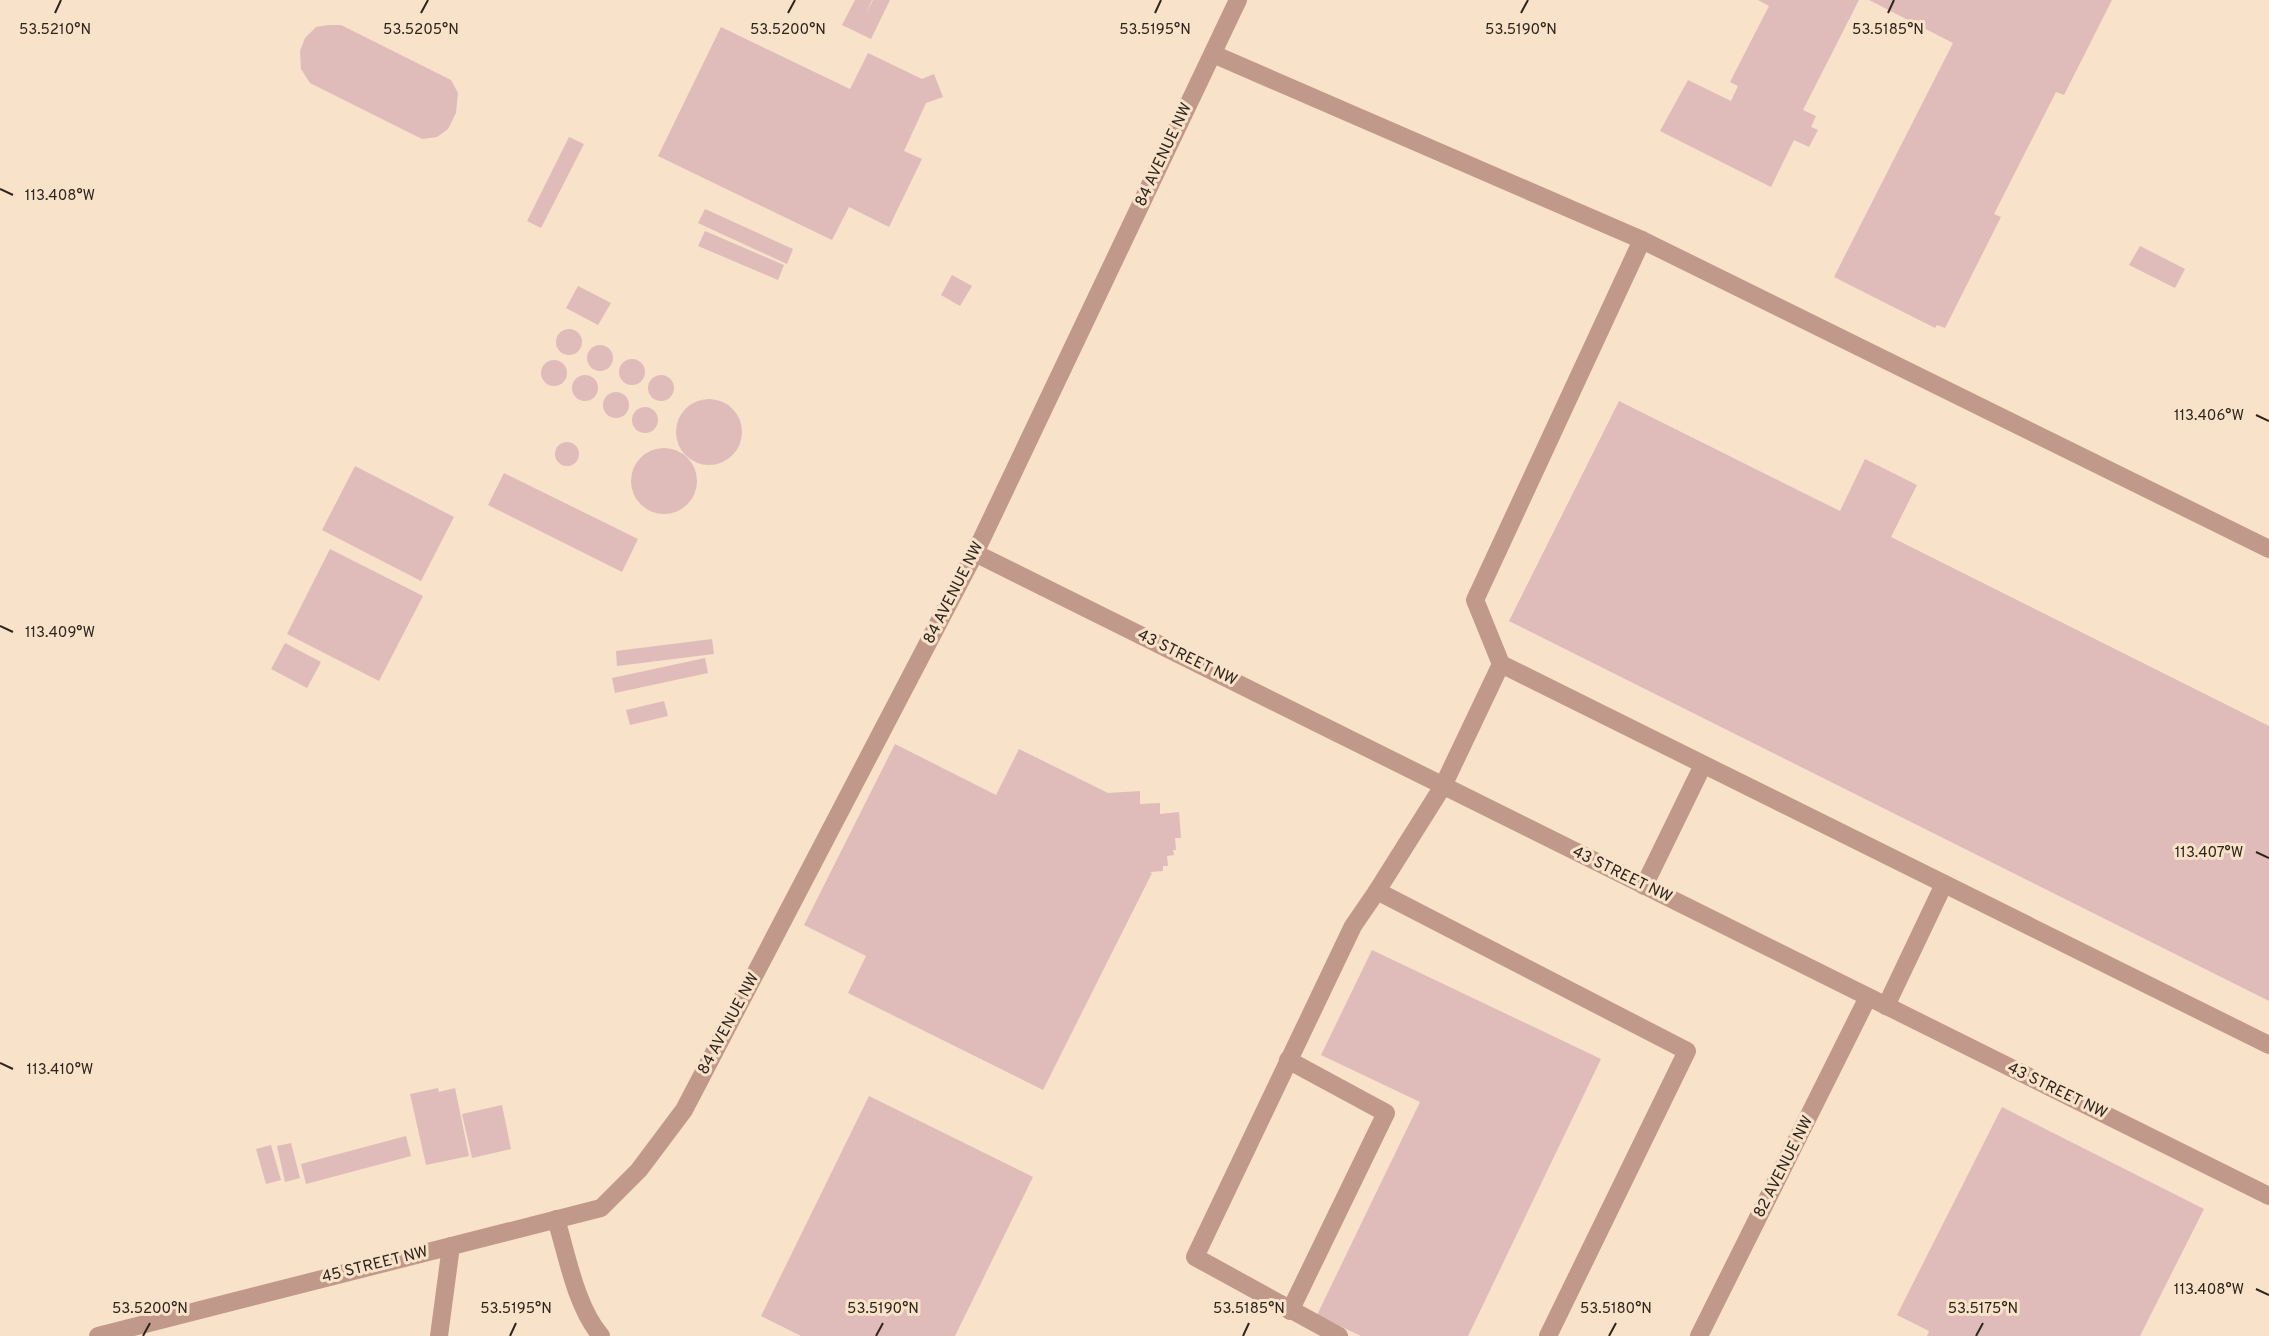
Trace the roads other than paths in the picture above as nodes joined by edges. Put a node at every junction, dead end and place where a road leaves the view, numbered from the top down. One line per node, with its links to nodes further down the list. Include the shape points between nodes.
1 (1238, 0): 2 (street, 84 AVENUE NW)
2 (1213, 54): 3 (street); 5 (street, 84 AVENUE NW)
3 (1642, 240): 4 (street); 6 (street, via 1475,600)
4 (2269, 549)
5 (975, 553): 8 (street, 43 STREET NW); 16 (street, 84 AVENUE NW, via 684,1110)
6 (1501, 664): 7 (street); 8 (street)
7 (1703, 765): 9 (street); 10 (street)
8 (1443, 786): 10 (street, 43 STREET NW); 11 (street)
9 (1944, 884): 13 (street); 14 (street)
10 (1644, 886): 12 (street, 43 STREET NW)
11 (1377, 891): 15 (street, via 1353,926); 25 (street, via 1687,1051)
12 (1869, 997): 13 (street, 43 STREET NW); 26 (street, 82 AVENUE NW)
13 (1886, 1006): 17 (street, 43 STREET NW)
14 (2269, 1045)
15 (1288, 1060): 20 (street, via 1195,1257); 20 (street, via 1386,1113)
16 (639, 1170): 18 (street, 45 STREET NW, via 601,1208)
17 (2268, 1192)
18 (556, 1219): 19 (street, 45 STREET NW); 23 (street, via 581,1302)
19 (451, 1246): 21 (street, 45 STREET NW); 22 (street)
20 (1290, 1311): 24 (street)
21 (98, 1336)
22 (439, 1336)
23 (601, 1336)
24 (1340, 1336)
25 (1548, 1336)
26 (1699, 1336)

